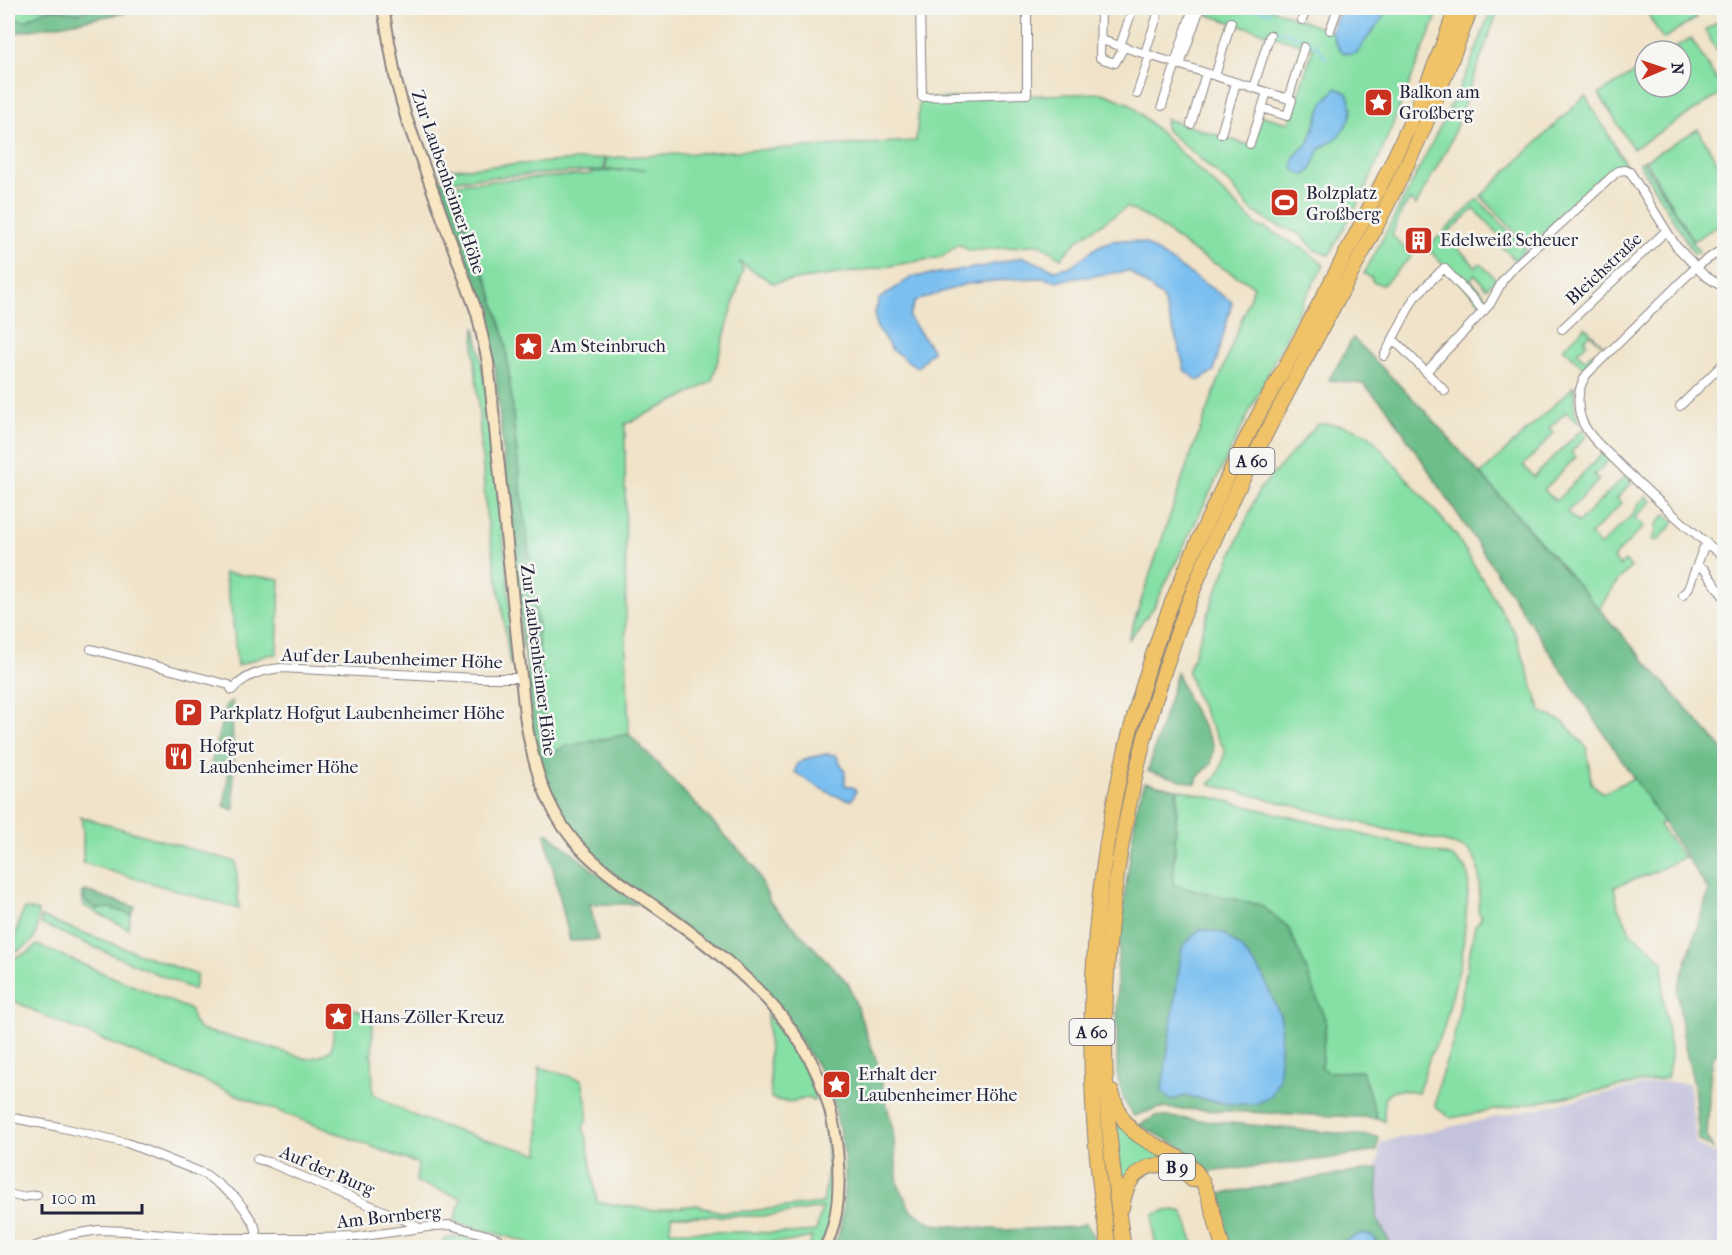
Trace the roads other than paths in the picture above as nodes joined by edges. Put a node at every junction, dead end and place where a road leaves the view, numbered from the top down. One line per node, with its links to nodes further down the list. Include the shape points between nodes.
1 (382, 8): 52 (street, Zur Laubenheimer Höhe, via 406,117 477,313 488,362)
2 (920, 8): 3 (street, via 922,97 1027,94)
3 (1027, 8)
4 (1101, 8): 17 (street)
5 (1133, 8): 18 (street)
6 (1160, 8): 20 (street)
7 (1193, 8): 21 (street)
8 (1200, 8): 21 (street)
9 (1307, 8): 13 (street)
10 (1338, 8): 15 (street)
11 (1455, 8): 60 (highway, A 60, via 1388,171 1205,525 1144,683 1108,836 1093,968 1092,1073)
12 (1471, 8): 53 (highway, A 60, via 1436,101 1408,161 1261,442 1211,547 1160,681 1124,830 1110,933)
13 (1302, 20)
14 (1231, 22): 23 (street)
15 (1330, 30)
16 (1270, 34): 25 (street)
17 (1101, 40): 18 (street); 18 (street, via 1101,58 1115,63)
18 (1122, 46): 20 (street)
19 (1304, 47): 28 (street)
20 (1147, 54): 21 (street); 27 (street)
21 (1177, 64): 22 (street); 29 (street)
22 (1206, 73): 23 (street); 31 (street)
23 (1215, 76): 24 (street)
24 (1236, 82): 25 (street); 32 (street)
25 (1253, 88): 26 (street)
26 (1267, 92): 28 (street); 30 (street)
27 (1137, 94)
28 (1288, 99): 30 (street, via 1292,100 1287,116)
29 (1162, 106)
30 (1262, 108): 33 (street)
31 (1191, 124)
32 (1221, 134)
33 (1250, 144)
34 (1666, 231): 36 (street, Bleichstraße); 38 (street, Bleichstraße, via 1630,172 1618,171 1516,265); 39 (street, Bleichstraße)
35 (1725, 248): 36 (street)
36 (1696, 267): 37 (street, Bleichstraße); 46 (street, via 1587,374 1581,384 1579,410 1589,432 1603,448)
37 (1725, 288)
38 (1484, 311): 40 (street, via 1444,268 1414,298); 43 (street)
39 (1562, 329)
40 (1393, 339): 41 (street); 43 (street)
41 (1384, 356)
42 (1725, 363): 45 (street)
43 (1426, 372): 44 (street)
44 (1445, 391)
45 (1680, 406)
46 (1707, 544): 47 (street); 48 (street)
47 (1725, 557)
48 (1697, 566): 49 (street); 50 (street, via 1704,569)
49 (1683, 595)
50 (1725, 597)
51 (91, 649): 52 (street, Auf der Laubenheimer Höhe, via 229,685 232,690 252,674 281,668)
52 (521, 678): 69 (street, Zur Laubenheimer Höhe, via 533,760 562,825 598,865 665,913 762,993 792,1029 816,1070 832,1116 838,1158 836,1212)
53 (1106, 1069): 58 (highway, A 60); 74 (highway, A 60, via 1125,1123 1143,1139 1179,1157 1197,1172)
54 (8, 1117): 62 (street, via 127,1143 205,1174 236,1198 254,1222)
55 (256, 1159): 59 (street, Auf der Burg)
56 (8, 1194): 57 (street)
57 (37, 1196)
58 (1119, 1218): 72 (highway, A 60); 73 (highway, B 9, via 1125,1193 1136,1175 1155,1165 1176,1167 1196,1186)
59 (417, 1228): 63 (street, Am Bornberg, via 357,1237); 68 (street, Am Bornberg, via 458,1226)
60 (1105, 1228): 70 (highway); 71 (highway, A 60)
61 (212, 1238): 62 (street, Am Bornberg); 64 (street, Am Bornberg, via 99,1230); 65 (street)
62 (257, 1238): 63 (street, Am Bornberg); 66 (street)
63 (316, 1238): 67 (street)
64 (30, 1248)
65 (209, 1248)
66 (259, 1248)
67 (317, 1248)
68 (520, 1248)
69 (825, 1248)
70 (1103, 1248)
71 (1109, 1248)
72 (1124, 1248)
73 (1215, 1248)
74 (1223, 1248)

